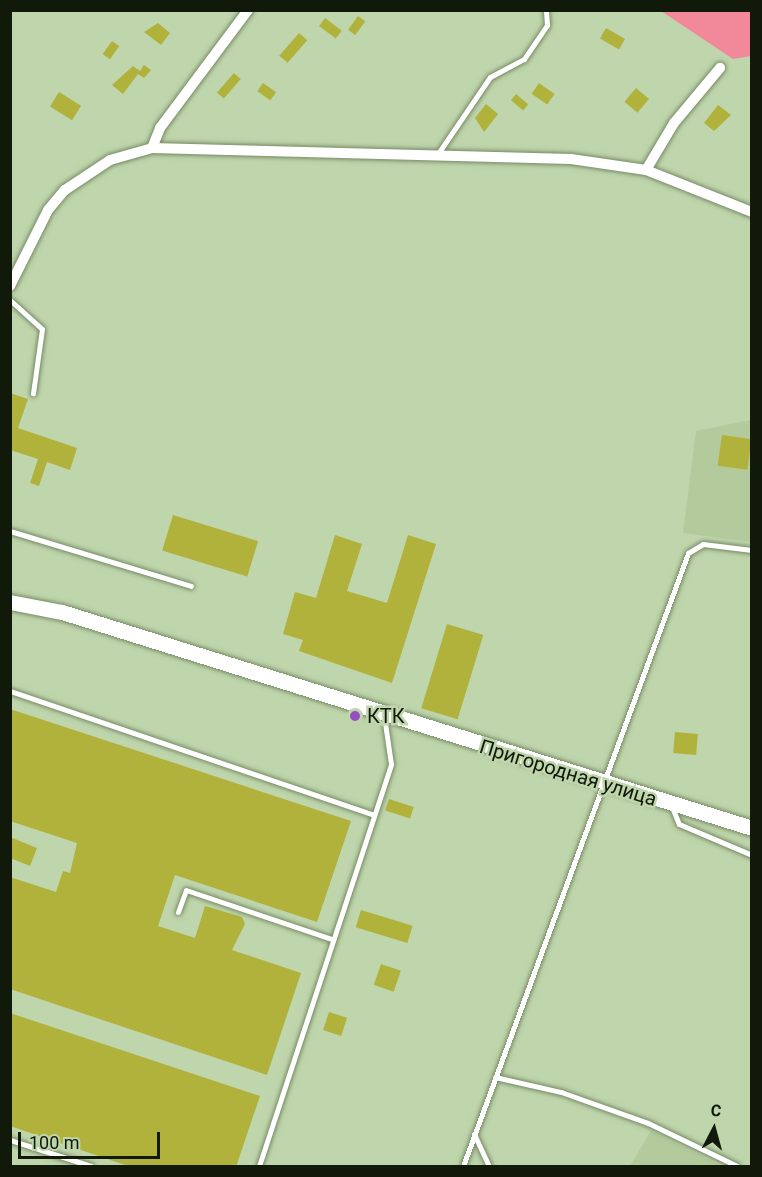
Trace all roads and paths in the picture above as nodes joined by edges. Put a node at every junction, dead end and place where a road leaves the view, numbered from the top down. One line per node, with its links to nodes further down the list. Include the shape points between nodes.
1 (248, 10): 4 (street, via 160,128)
2 (546, 10): 5 (lane, via 547,25 524,59 490,76)
3 (720, 68): 6 (street, via 674,123)
4 (152, 148): 5 (street); 8 (street, via 110,160 65,190 48,210)
5 (437, 155): 6 (street, via 571,159)
6 (646, 170): 7 (street)
7 (752, 212)
8 (10, 286)
9 (10, 300): 10 (lane, via 42,329)
10 (33, 393)
11 (10, 531): 13 (lane)
12 (752, 550): 17 (lane, via 703,544 688,553)
13 (191, 586)
14 (10, 602): 16 (street, Пригородная улица, via 62,612)
15 (10, 691): 19 (lane)
16 (384, 716): 17 (street, Пригородная улица); 19 (lane, via 391,764)
17 (603, 784): 18 (street, Пригородная улица); 24 (lane)
18 (671, 804): 20 (street, Пригородная улица); 21 (lane, via 679,824)
19 (372, 814): 23 (lane)
20 (752, 828)
21 (752, 855)
22 (178, 912): 23 (lane, via 186,890)
23 (332, 939): 28 (lane)
24 (495, 1077): 25 (lane); 31 (lane, via 561,1092 648,1123)
25 (474, 1134): 29 (lane); 30 (lane)
26 (10, 1140): 27 (lane)
27 (92, 1167)
28 (259, 1167)
29 (462, 1167)
30 (489, 1167)
31 (737, 1167)

